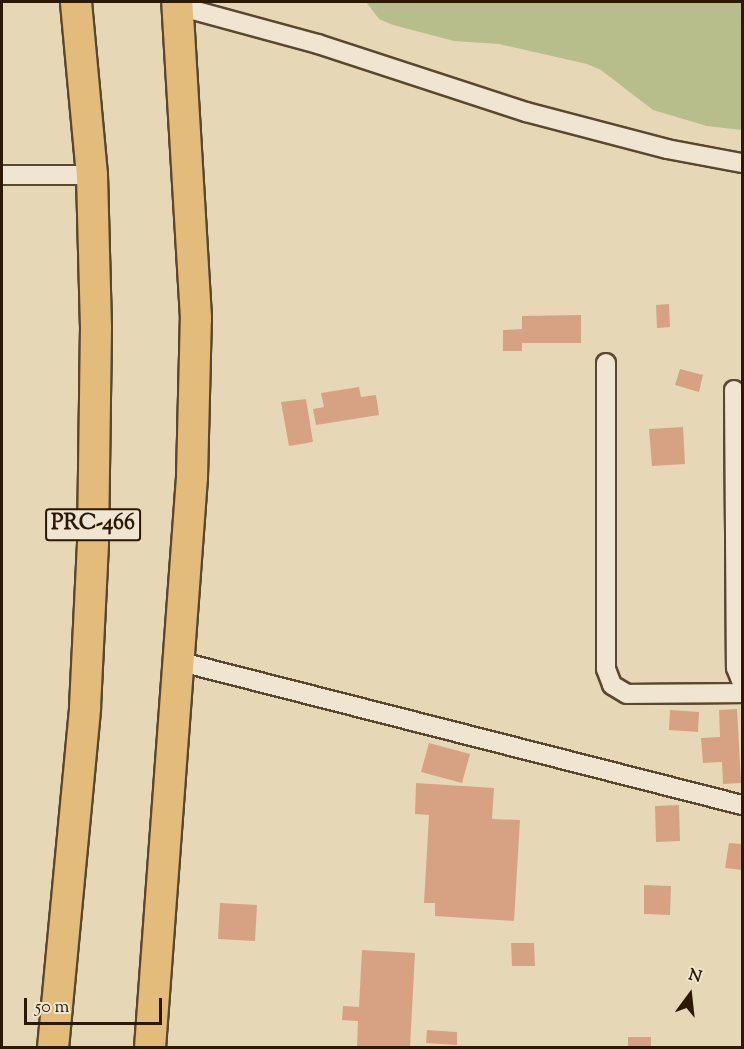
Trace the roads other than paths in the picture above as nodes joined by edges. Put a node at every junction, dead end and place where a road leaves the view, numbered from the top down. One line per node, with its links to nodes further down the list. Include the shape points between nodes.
1 (76, 2): 5 (highway, PRC-466)
2 (178, 4): 3 (street, via 329,47 526,112 667,149); 9 (highway, via 196,318)
3 (742, 163)
4 (2, 175): 5 (street)
5 (92, 175): 13 (highway, PRC-466, via 96,328 93,542 85,706)
6 (606, 363): 11 (street, via 606,669 612,685 627,693)
7 (734, 390): 8 (street)
8 (738, 432): 10 (street, via 736,668)
9 (181, 662): 12 (street); 14 (highway)
10 (742, 683)
11 (742, 693)
12 (742, 805)
13 (53, 1047)
14 (150, 1047)

